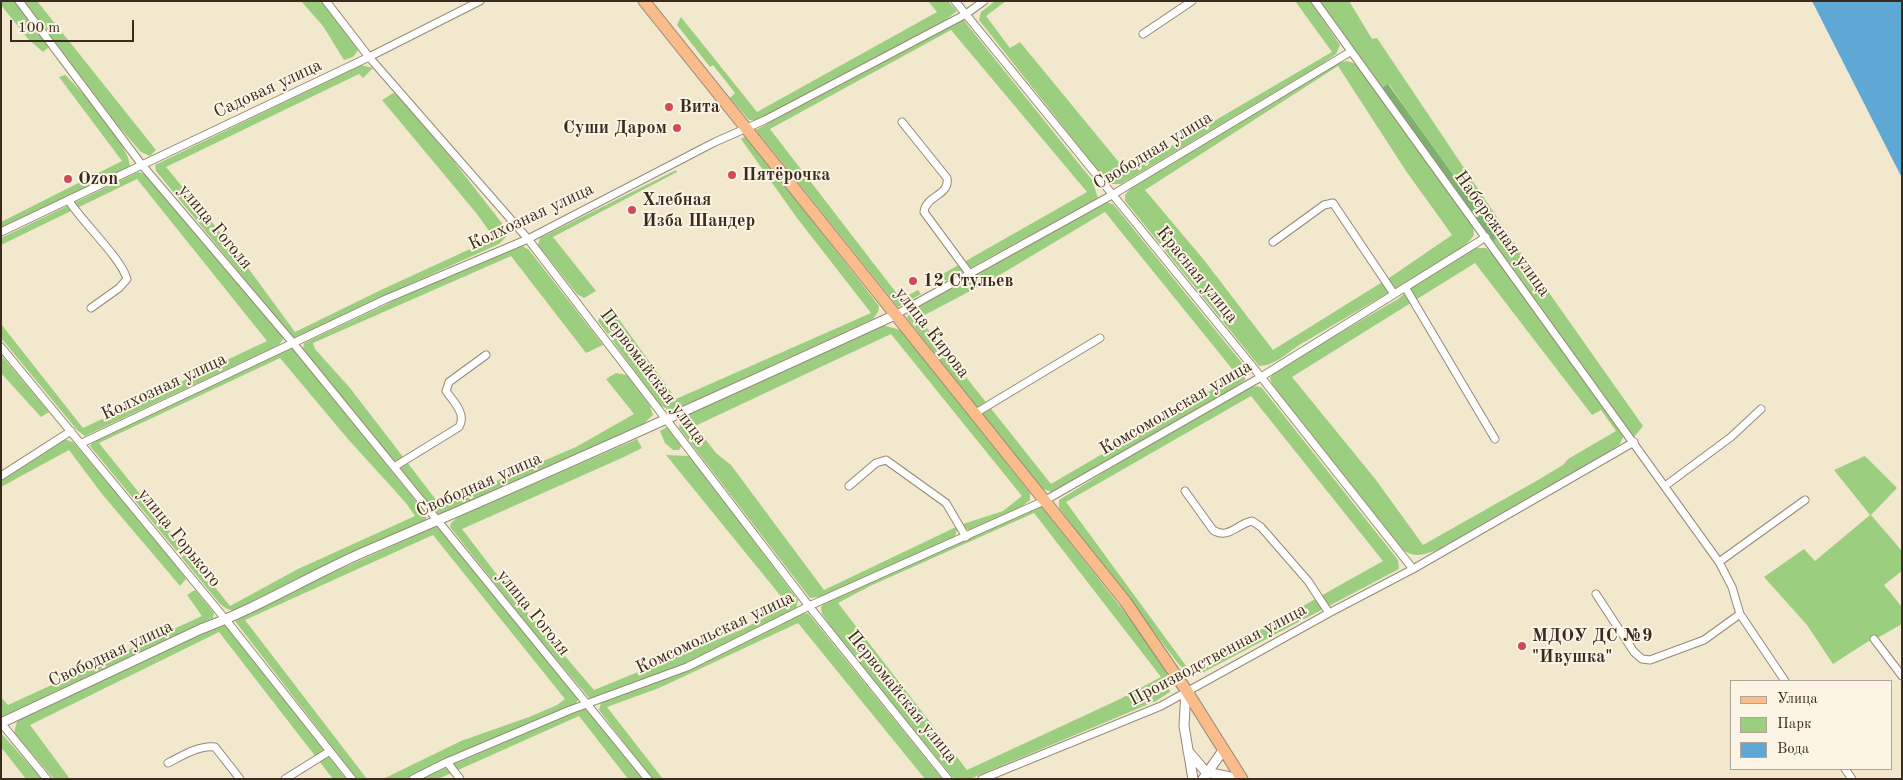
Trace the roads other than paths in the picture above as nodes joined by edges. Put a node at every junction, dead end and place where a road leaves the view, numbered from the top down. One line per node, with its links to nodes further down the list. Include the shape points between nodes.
1 (19, 1): 15 (street, улица Гоголя)
2 (326, 1): 12 (street, Первомайская улица)
3 (480, 1): 12 (street, Садовая улица)
4 (644, 1): 14 (main road, улица Кирова)
5 (955, 1): 9 (street, Красная улица)
6 (984, 1): 9 (street, Колхозная улица)
7 (1192, 1): 10 (street)
8 (1315, 1): 11 (street, Набережная улица)
9 (966, 14): 14 (street, Колхозная улица); 16 (street, Красная улица)
10 (1143, 34)
11 (1350, 52): 16 (street, Свободная улица); 19 (street, Набережная улица)
12 (369, 57): 15 (street, Садовая улица); 20 (street, Первомайская улица)
13 (902, 122): 22 (street, via 947,178 945,191 928,202 924,212)
14 (747, 127): 20 (street, Колхозная улица); 26 (main road, улица Кирова)
15 (142, 165): 17 (street, Садовая улица); 28 (street, улица Гоголя)
16 (1112, 195): 22 (street, Свободная улица); 31 (street, Красная улица)
17 (69, 201): 18 (street, Садовая улица); 25 (street, via 121,265 126,279)
18 (1, 232)
19 (1486, 237): 23 (street, Комсомольская улица); 37 (street, Набережная улица)
20 (528, 239): 28 (street, Колхозная улица, via 386,299); 34 (street, Первомайская улица)
21 (1273, 242): 24 (street, via 1324,205 1333,203)
22 (969, 273): 26 (street, Свободная улица)
23 (1405, 287): 24 (street, Комсомольская улица); 36 (street)
24 (1394, 294): 31 (street, Комсомольская улица)
25 (91, 308)
26 (895, 315): 33 (main road, улица Кирова); 34 (street, Свободная улица)
27 (1100, 338): 33 (street)
28 (293, 343): 38 (street, Колхозная улица); 39 (street, улица Гоголя)
29 (1, 347): 35 (street, улица Горького)
30 (486, 355): 39 (street, via 446,387 460,411 460,427)
31 (1261, 377): 45 (street, Комсомольская улица); 49 (street, Красная улица)
32 (1761, 409): 42 (street, via 1731,437)
33 (974, 414): 45 (main road, улица Кирова)
34 (667, 420): 46 (street, Свободная улица); 51 (street, Первомайская улица)
35 (71, 431): 38 (street, улица Горького); 40 (street)
36 (1495, 440)
37 (1634, 442): 42 (street, Набережная улица); 49 (street, Производственная улица)
38 (82, 443): 54 (street, улица Горького)
39 (394, 467): 46 (street, улица Гоголя)
40 (1, 476)
41 (848, 486): 47 (street, via 876,463 886,460 946,503)
42 (1665, 486): 48 (street, Набережная улица)
43 (1185, 491): 52 (street, Производственная улица, via 1218,534 1225,535 1252,521 1261,527 1308,581)
44 (1806, 500): 48 (street)
45 (1044, 501): 47 (street, Комсомольская улица); 58 (main road, улица Кирова, via 1125,602)
46 (438, 522): 54 (street, Свободная улица, via 362,553); 59 (street, улица Гоголя)
47 (966, 537): 51 (street, Комсомольская улица)
48 (1719, 562): 53 (street, Набережная улица)
49 (1413, 569): 52 (street, Производственная улица)
50 (1596, 594): 53 (street, via 1642,659 1650,660 1704,640)
51 (809, 606): 59 (street, Комсомольская улица, via 687,667); 76 (street, Первомайская улица)
52 (1329, 613): 58 (street, Производственная улица)
53 (1740, 614): 57 (street, Набережная улица)
54 (226, 620): 61 (street, Свободная улица); 64 (street, улица Горького)
55 (1874, 639): 56 (street)
56 (1902, 676)
57 (1785, 680)
58 (1186, 690): 60 (main road, улица Кирова); 62 (street); 77 (street, Производственная улица, via 1160,706)
59 (589, 704): 66 (street, Комсомольская улица); 75 (street, улица Гоголя)
60 (1202, 715): 62 (street, via 1189,719); 63 (main road, улица Кирова)
61 (1, 723): 69 (street)
62 (1184, 726): 65 (street)
63 (1224, 749): 68 (street); 79 (main road, улица Кирова)
64 (330, 751): 71 (street); 72 (street, улица Горького)
65 (1188, 751): 68 (street); 78 (street)
66 (447, 762): 73 (street, Комсомольская улица); 74 (street)
67 (168, 763): 70 (street, via 208,746 215,747)
68 (1205, 775): 79 (street, улица Кирова)
69 (47, 779)
70 (240, 779)
71 (285, 779)
72 (352, 779)
73 (413, 779)
74 (460, 779)
75 (648, 779)
76 (948, 779)
77 (982, 779)
78 (1193, 779)
79 (1241, 779)

